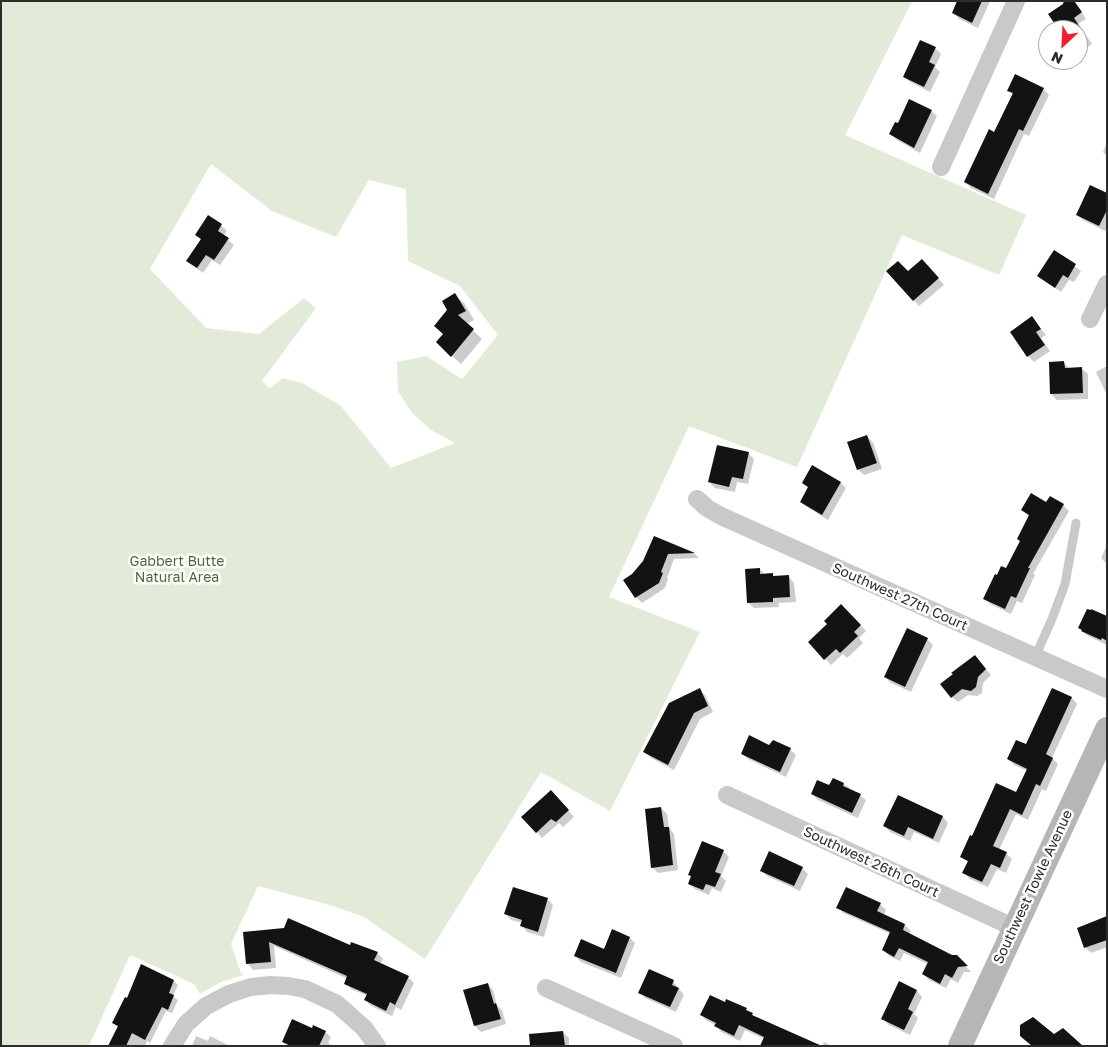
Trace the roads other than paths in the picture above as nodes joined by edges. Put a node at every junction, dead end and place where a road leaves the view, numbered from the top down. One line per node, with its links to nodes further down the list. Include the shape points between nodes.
1 (1016, 1): 2 (street)
2 (941, 167)
3 (1107, 284): 4 (street)
4 (1090, 319)
5 (696, 499): 7 (street, Southwest 27th Court, via 721,516)
6 (1076, 523): 7 (lane, via 1065,584)
7 (1035, 657): 8 (street, Southwest 27th Court)
8 (1107, 689)
9 (1107, 729): 11 (main road, Southwest Towle Avenue)
10 (727, 795): 11 (street, Southwest 26th Court)
11 (1015, 928): 16 (main road, Southwest Towle Avenue)
12 (546, 988): 15 (street)
13 (172, 1046): 14 (street, via 186,1024 206,1006 229,994 270,985 305,989 337,1004 364,1028)
14 (377, 1046)
15 (674, 1046)
16 (960, 1046)

